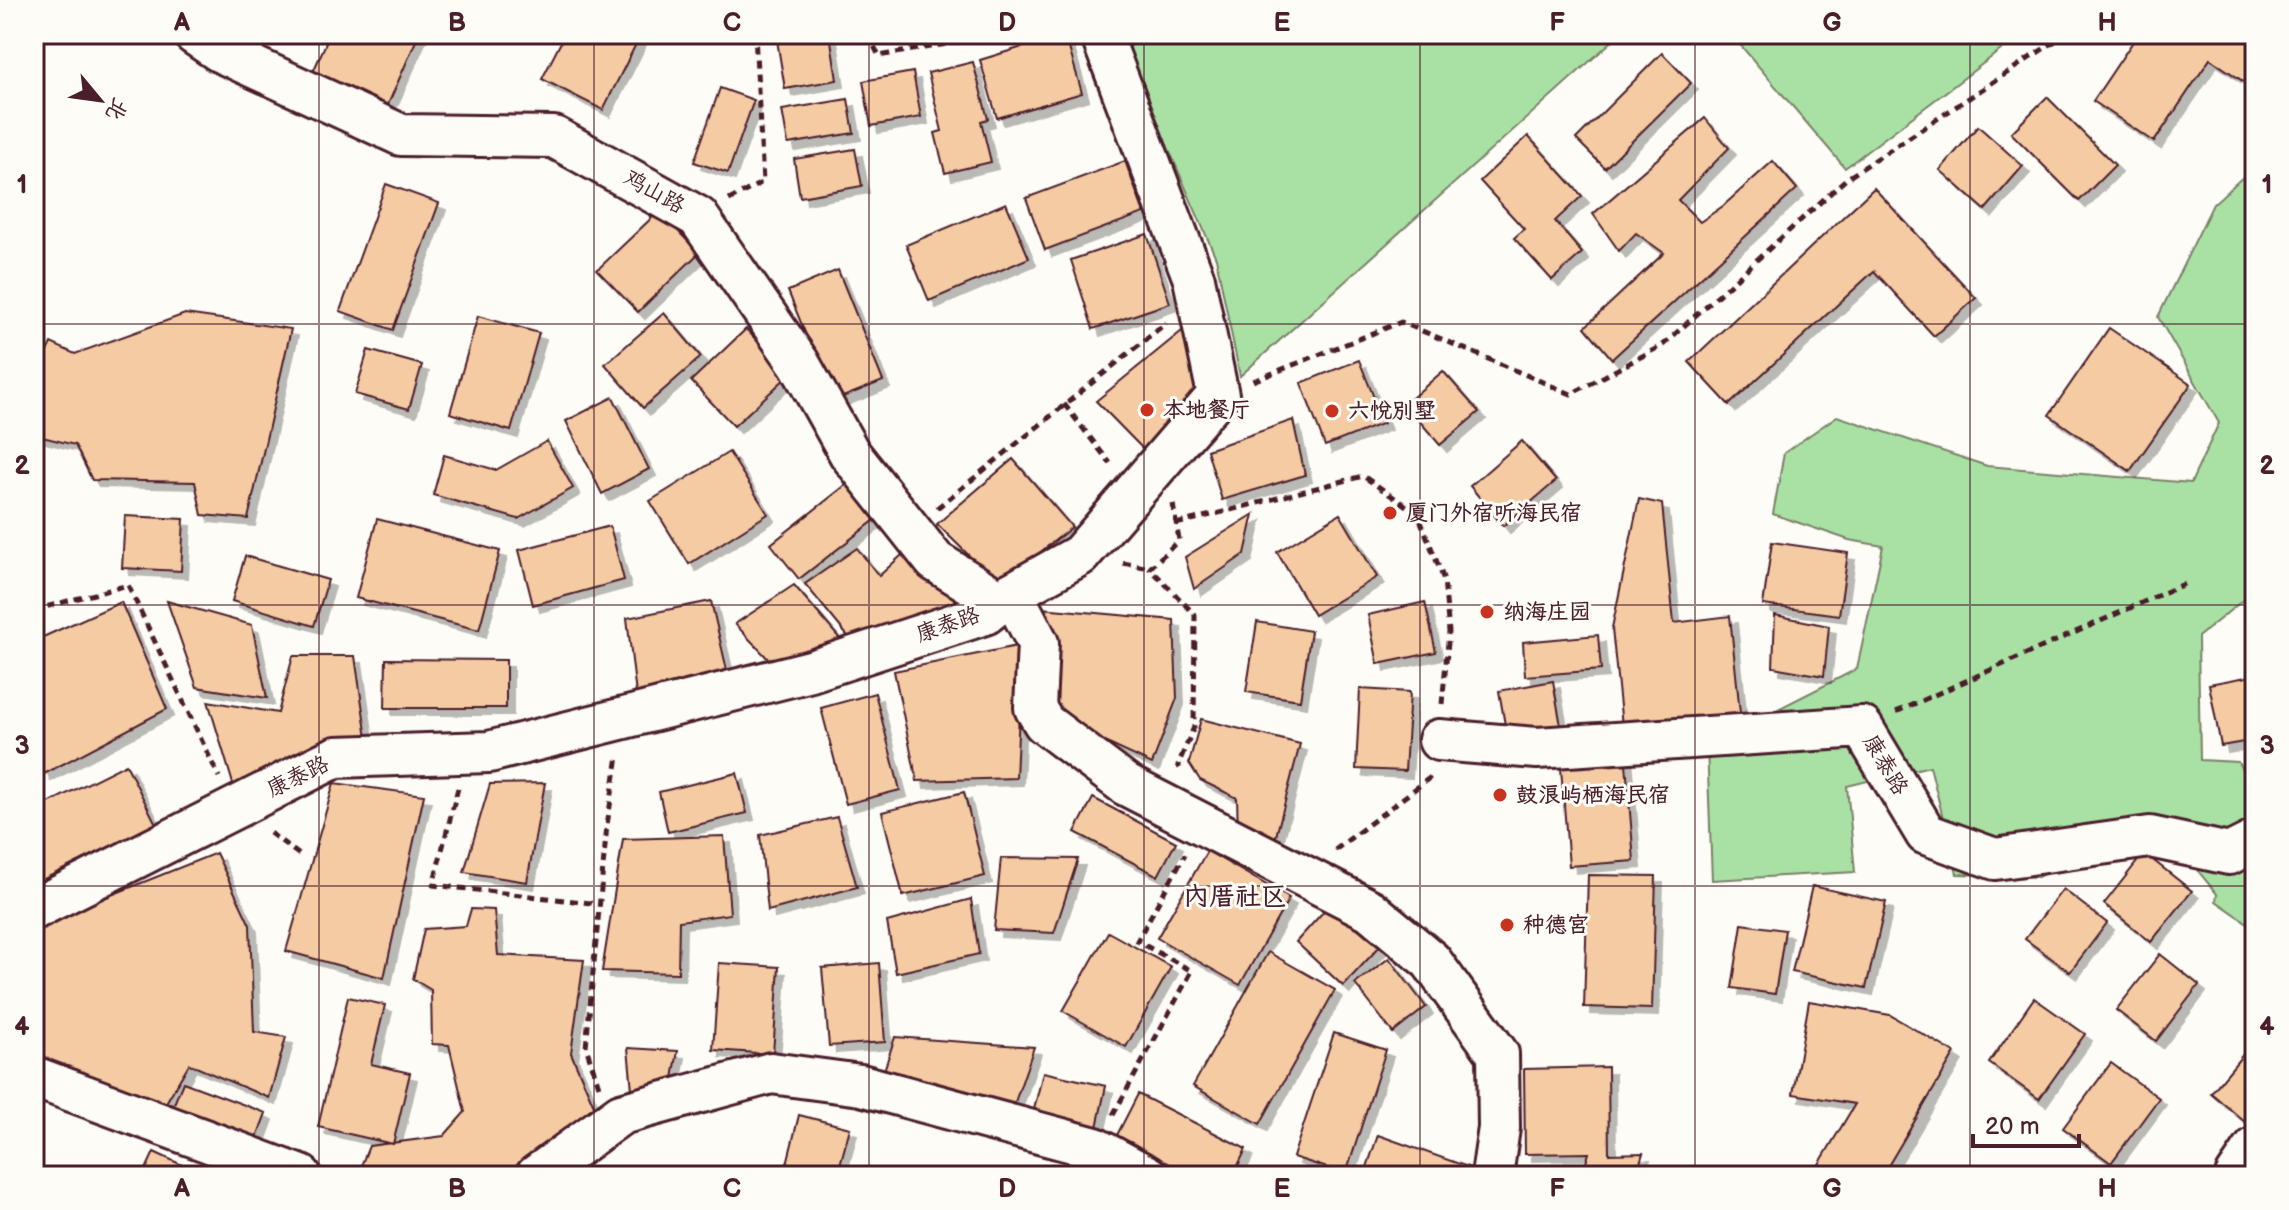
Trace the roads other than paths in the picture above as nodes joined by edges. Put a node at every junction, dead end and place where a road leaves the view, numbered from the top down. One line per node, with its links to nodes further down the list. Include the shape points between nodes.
1 (194, 34): 3 (street, 鸡山路, via 219,51 401,135 554,137 698,217 799,363 850,454 935,561)
2 (1101, 34): 3 (street, 康泰路, via 1194,279 1218,395 1153,493 1080,555)
3 (1006, 598): 6 (street, 康泰路, via 985,614 811,671 489,752 336,757); 12 (street, via 1038,643 1035,708 1044,723 1126,785 1370,910 1431,961 1498,1054 1499,1128)
4 (1439, 740): 5 (street, 康泰路, via 1537,748 1862,727 1926,834 1995,859 2150,837 2229,854)
5 (2255, 841)
6 (34, 909)
7 (34, 1077): 9 (street)
8 (2255, 1148): 13 (street)
9 (301, 1176)
10 (536, 1176): 11 (street, via 621,1114 771,1073 861,1085 1095,1148)
11 (1147, 1176)
12 (1492, 1176)
13 (2236, 1176)

